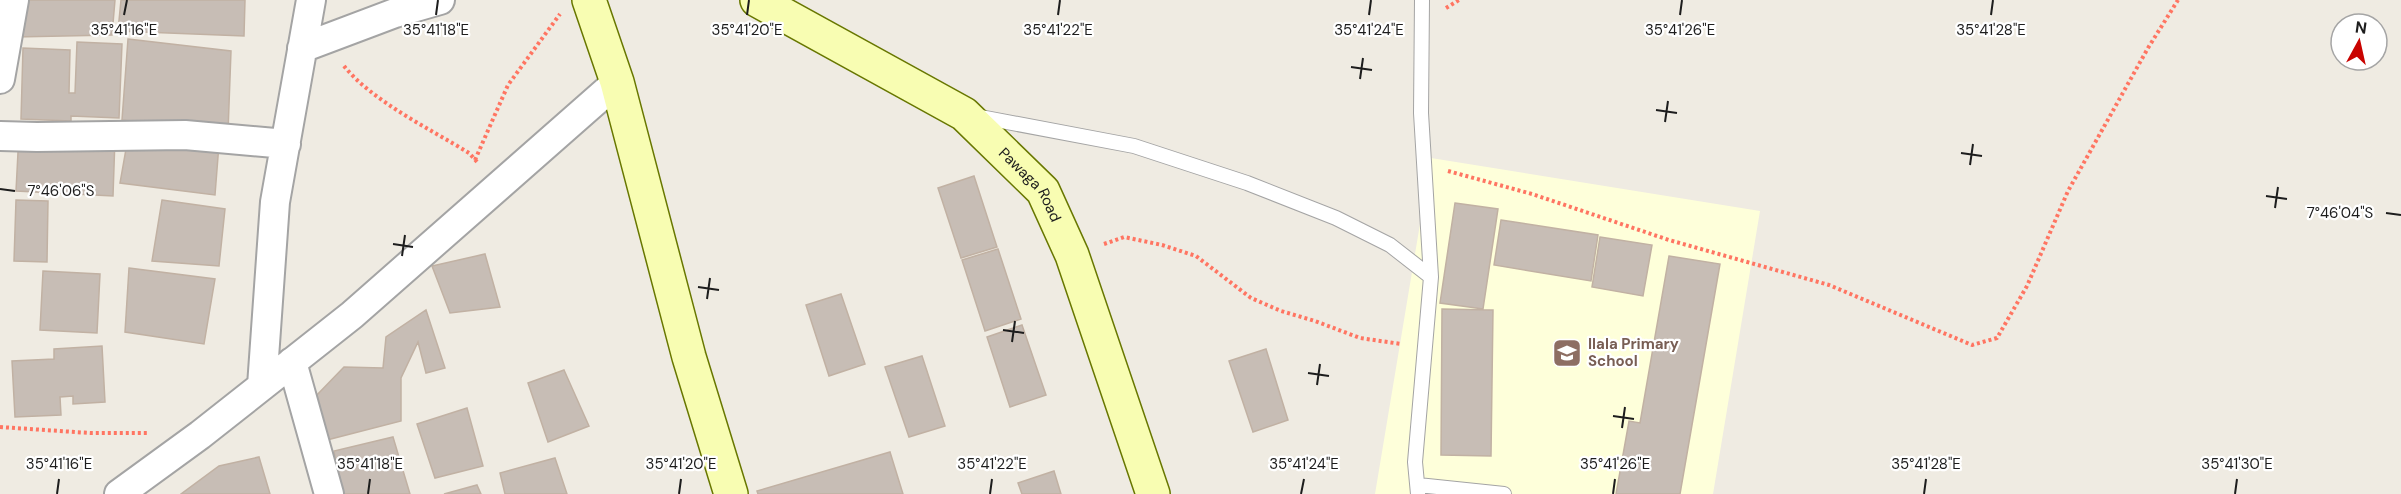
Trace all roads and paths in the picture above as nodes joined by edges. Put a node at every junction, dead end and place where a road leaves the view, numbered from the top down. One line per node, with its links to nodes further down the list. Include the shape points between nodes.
1 (14, 0): 9 (street)
2 (311, 0): 8 (street)
3 (440, 0): 8 (street)
4 (757, 0): 12 (main road, Pawaga Road)
5 (1422, 0): 16 (lane)
6 (2178, 0): 16 (path, via 2067,191 2027,286 1997,338 1972,345 1829,285)
7 (577, 4): 11 (main road); 15 (path, via 508,85)
8 (312, 44): 14 (street); 15 (path, via 379,97)
9 (0, 72): 10 (street)
10 (0, 79)
11 (617, 82): 17 (street); 28 (main road, via 689,357)
12 (964, 114): 18 (main road, Pawaga Road, via 1043,191); 19 (lane, via 1134,146 1247,183 1336,218 1390,245)
13 (0, 136): 14 (street, via 185,135)
14 (286, 144): 22 (street, via 275,202)
15 (475, 160): 17 (path)
16 (1424, 165): 19 (lane)
17 (495, 188): 21 (street, via 352,315)
18 (1072, 255): 20 (path, via 1124,237 1162,246 1196,256 1251,298 1281,311 1360,338); 29 (main road, Pawaga Road)
19 (1431, 277): 20 (lane)
20 (1424, 348): 25 (lane, via 1415,462)
21 (292, 362): 22 (street); 27 (street)
22 (262, 386): 24 (street)
23 (0, 427): 24 (path)
24 (200, 435): 26 (street)
25 (1418, 490): 30 (lane)
26 (119, 494)
27 (329, 494)
28 (731, 494)
29 (1153, 494)
30 (1504, 494)

